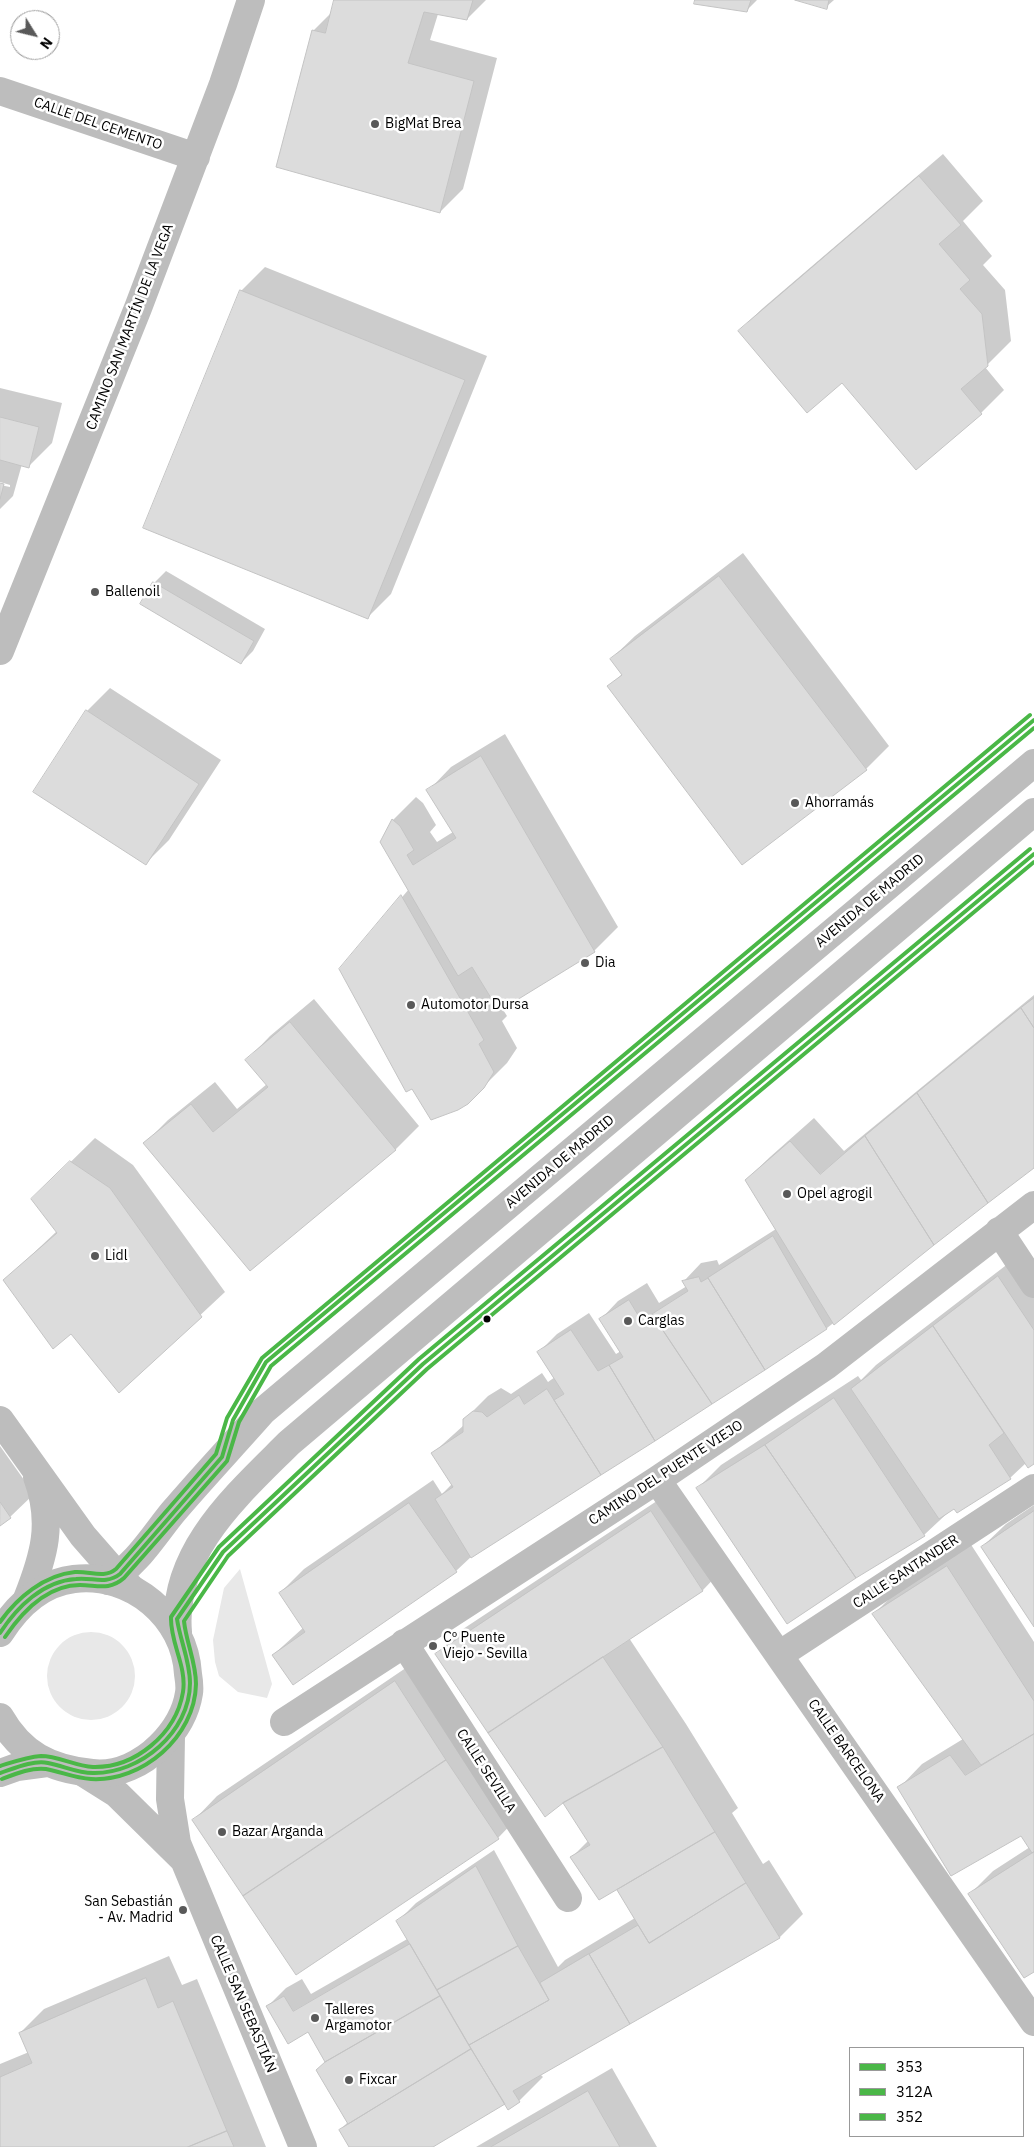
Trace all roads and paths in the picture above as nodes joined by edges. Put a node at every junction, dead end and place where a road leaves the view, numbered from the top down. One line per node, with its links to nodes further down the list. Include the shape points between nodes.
1 (251, 0): 3 (main road, CAMINO SAN MARTÍN DE LA VEGA)
2 (0, 91): 3 (main road, CALLE DEL CEMENTO)
3 (196, 157): 4 (main road, CAMINO SAN MARTÍN DE LA VEGA)
4 (0, 651)
5 (1034, 764): 14 (main road, AVENIDA DE MADRID, via 263,1412 174,1512)
6 (1034, 812): 16 (main road, via 289,1443 239,1493 209,1529 195,1552 180,1589)
7 (1034, 1205): 8 (main road, CAMINO DEL PUENTE VIEJO)
8 (999, 1232): 9 (main road); 12 (main road, CAMINO DEL PUENTE VIEJO, via 826,1366)
9 (1034, 1284)
10 (0, 1420): 11 (main road)
11 (31, 1462): 14 (main road); 15 (main road, via 44,1500 47,1534 45,1550)
12 (657, 1480): 18 (main road, CAMINO DEL PUENTE VIEJO); 19 (main road, CALLE BARCELONA)
13 (1034, 1488): 19 (main road, CALLE SANTANDER)
14 (119, 1582): 15 (main road, via 73,1579 50,1586); 16 (main road, via 148,1598)
15 (27, 1599): 17 (main road)
16 (178, 1632): 22 (main road, via 186,1653 189,1693)
17 (0, 1633)
18 (404, 1643): 21 (main road, CAMINO DEL PUENTE VIEJO); 27 (main road, CALLE SEVILLA)
19 (779, 1655): 28 (main road, CALLE BARCELONA)
20 (0, 1717): 23 (main road, via 15,1740)
21 (284, 1722)
22 (171, 1735): 24 (main road, via 152,1754 130,1767 112,1772); 26 (main road, CALLE SAN SEBASTIÁN, via 170,1799 177,1843)
23 (47, 1763): 24 (main road); 25 (main road)
24 (82, 1772): 26 (main road, via 117,1794)
25 (0, 1773)
26 (184, 1860): 29 (main road, CALLE SAN SEBASTIÁN)
27 (568, 1898)
28 (1034, 2022)
29 (303, 2147)

